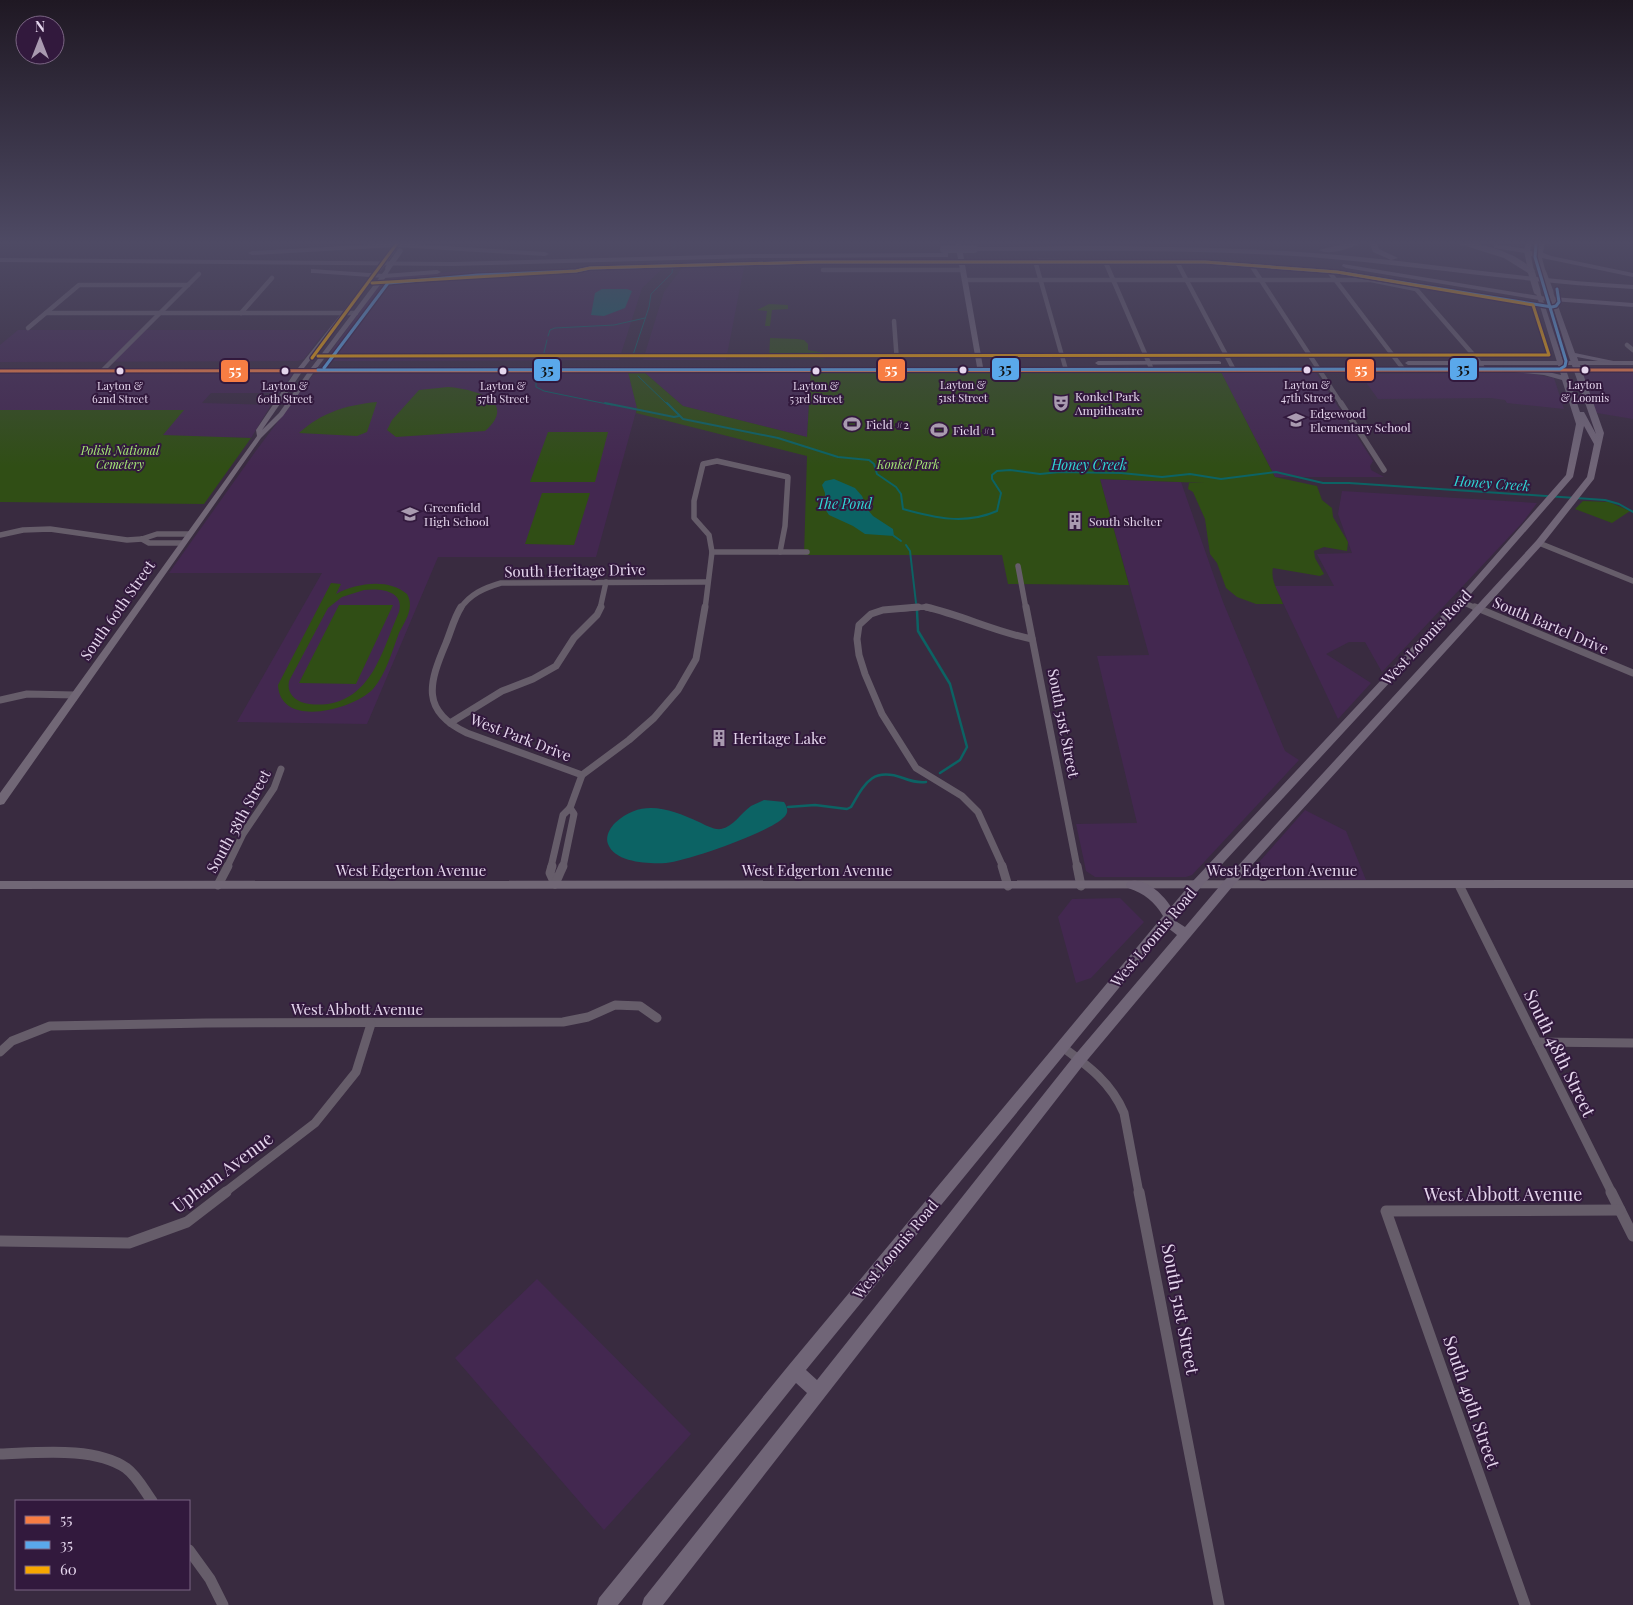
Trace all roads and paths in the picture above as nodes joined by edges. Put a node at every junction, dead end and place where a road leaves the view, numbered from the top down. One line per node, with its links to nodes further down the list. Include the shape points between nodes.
1 (41, 317): 15 (street)
2 (157, 317): 31 (street)
3 (341, 317): 16 (main road, South 60th Street)
4 (353, 317): 17 (main road, South 60th Street)
5 (971, 317): 33 (main road)
6 (1051, 317): 34 (street)
7 (1129, 317): 23 (street)
8 (1207, 317): 24 (street)
9 (1284, 317): 25 (street)
10 (1363, 317): 26 (street)
11 (1440, 317): 27 (street)
12 (1545, 317): 45 (main road, West Loomis Road)
13 (1559, 317): 20 (main road, West Loomis Road)
14 (894, 321): 21 (street)
15 (28, 328)
16 (324, 340): 17 (main road); 32 (main road, South 60th Street)
17 (336, 340): 22 (main road, South 60th Street)
18 (1627, 345): 19 (street)
19 (1633, 350)
20 (1571, 354): 28 (main road); 35 (main road, West Loomis Road)
21 (897, 362): 22 (main road); 33 (main road)
22 (318, 363): 32 (main road); 38 (main road, South 60th Street)
23 (1148, 363): 24 (main road); 34 (main road); 39 (street)
24 (1231, 363): 25 (main road); 40 (street)
25 (1314, 363): 26 (main road); 41 (street)
26 (1399, 363): 27 (main road); 42 (street)
27 (1480, 363): 43 (street); 45 (main road)
28 (1619, 363): 29 (main road); 35 (main road)
29 (1633, 363)
30 (0, 364): 31 (main road)
31 (109, 364): 32 (main road); 36 (street)
32 (305, 364): 37 (main road, South 60th Street)
33 (980, 365): 34 (main road); 38 (main road)
34 (1065, 366): 39 (main road)
35 (1576, 366): 45 (main road); 46 (main road); 52 (main road, West Loomis Road, via 1600,433)
36 (103, 370): 37 (main road); 47 (main road)
37 (300, 370): 38 (main road); 48 (main road, South 60th Street)
38 (312, 370): 49 (main road, South 60th Street)
39 (1152, 370): 40 (main road)
40 (1234, 370): 41 (main road)
41 (1319, 370): 42 (main road); 53 (street)
42 (1404, 370): 43 (main road)
43 (1484, 370): 44 (main road)
44 (1514, 370): 45 (main road, via 1544,373)
45 (1561, 370): 50 (main road, West Loomis Road)
46 (1633, 370)
47 (0, 371)
48 (285, 391): 49 (main road); 51 (main road, South 60th Street, via 259,430)
49 (298, 391): 51 (main road, South 60th Street)
50 (1575, 411): 52 (main road, via 1583,416); 54 (main road, West Loomis Road, via 1580,424 1570,475)
51 (260, 436): 56 (main road, South 60th Street)
52 (1598, 445): 55 (main road, West Loomis Road, via 1591,477)
53 (1384, 470)
54 (1566, 479): 55 (main road); 68 (main road, West Loomis Road)
55 (1585, 485): 60 (main road, West Loomis Road)
56 (189, 534): 58 (street, via 157,534); 59 (main road, South 60th Street)
57 (0, 535): 58 (street, via 50,529 118,540)
58 (142, 539): 59 (street, via 149,543)
59 (183, 543): 72 (main road, South 60th Street)
60 (1539, 543): 65 (street); 69 (main road, West Loomis Road)
61 (712, 552): 62 (street); 62 (street, via 709,536 694,518 694,501 700,467 716,461 788,477); 67 (street)
62 (780, 552): 63 (street)
63 (807, 552)
64 (1018, 566): 70 (street, South 51st Street)
65 (1633, 581)
66 (606, 582): 67 (street, South Heritage Drive); 75 (street, via 597,615 574,638 556,666 533,679 502,690); 75 (street, South Heritage Drive, via 501,583 467,599 461,606 433,675 433,701 438,712)
67 (707, 582): 78 (street, via 699,649 689,673 672,698 644,728)
68 (1460, 601): 69 (street, South Bartel Drive); 74 (main road, West Loomis Road)
69 (1478, 608): 71 (street, South Bartel Drive); 76 (main road, West Loomis Road)
70 (1032, 639): 90 (street, via 1010,635 943,611 910,606 871,614 859,625 857,639 864,674 882,714 916,768 962,796 978,812); 91 (street, South 51st Street)
71 (1633, 673)
72 (75, 695): 73 (street, via 27,694); 79 (main road, South 60th Street)
73 (0, 700)
74 (1347, 722): 76 (main road); 80 (main road, West Loomis Road)
75 (450, 723): 78 (street, West Park Drive, via 501,747)
76 (1366, 732): 81 (main road, West Loomis Road)
77 (281, 769): 87 (street, South 58th Street, via 274,788 243,834)
78 (582, 775): 82 (street, via 570,808 574,814 562,872)
79 (0, 801)
80 (1238, 840): 81 (main road); 83 (main road, West Loomis Road)
81 (1257, 852): 84 (main road, West Loomis Road)
82 (555, 884): 87 (main road, West Edgerton Avenue); 90 (main road, West Edgerton Avenue)
83 (1197, 884): 84 (main road, West Edgerton Avenue); 88 (main road, West Edgerton Avenue); 92 (main road, West Loomis Road)
84 (1228, 884): 89 (main road, West Edgerton Avenue); 93 (main road, West Loomis Road)
85 (1633, 884): 89 (main road, West Edgerton Avenue)
86 (0, 885): 87 (main road, West Edgerton Avenue)
87 (218, 885)
88 (1132, 885): 91 (main road, West Edgerton Avenue); 92 (main road, via 1147,889 1160,899)
89 (1459, 885): 96 (street, South 48th Street)
90 (1008, 886): 91 (main road, West Edgerton Avenue)
91 (1081, 886)
92 (1168, 919): 93 (main road); 98 (main road, West Loomis Road)
93 (1186, 934): 100 (main road, West Loomis Road)
94 (657, 1018): 95 (street, West Abbott Avenue, via 640,1006 615,1005 588,1017 562,1022)
95 (371, 1024): 99 (street, West Abbott Avenue, via 50,1026 12,1041); 104 (street, Upham Avenue, via 356,1072 314,1123 188,1222 129,1243)
96 (1537, 1042): 97 (street); 101 (street, South 48th Street)
97 (1633, 1043)
98 (1061, 1046): 100 (street, South 51st Street); 105 (main road, West Loomis Road)
99 (0, 1052)
100 (1079, 1060): 106 (main road, West Loomis Road); 113 (street, South 51st Street, via 1112,1088 1124,1113)
101 (1620, 1210): 102 (street, West Abbott Avenue); 103 (street, South 48th Street)
102 (1386, 1211): 114 (street, South 49th Street)
103 (1633, 1236)
104 (0, 1241)
105 (795, 1371): 106 (main road); 111 (main road, West Loomis Road)
106 (818, 1392): 112 (main road, West Loomis Road)
107 (0, 1454): 108 (street, via 67,1454 111,1460 127,1469)
108 (151, 1500)
109 (190, 1551): 110 (street, via 210,1579)
110 (223, 1605)
111 (606, 1605)
112 (651, 1605)
113 (1219, 1605)
114 (1525, 1605)

